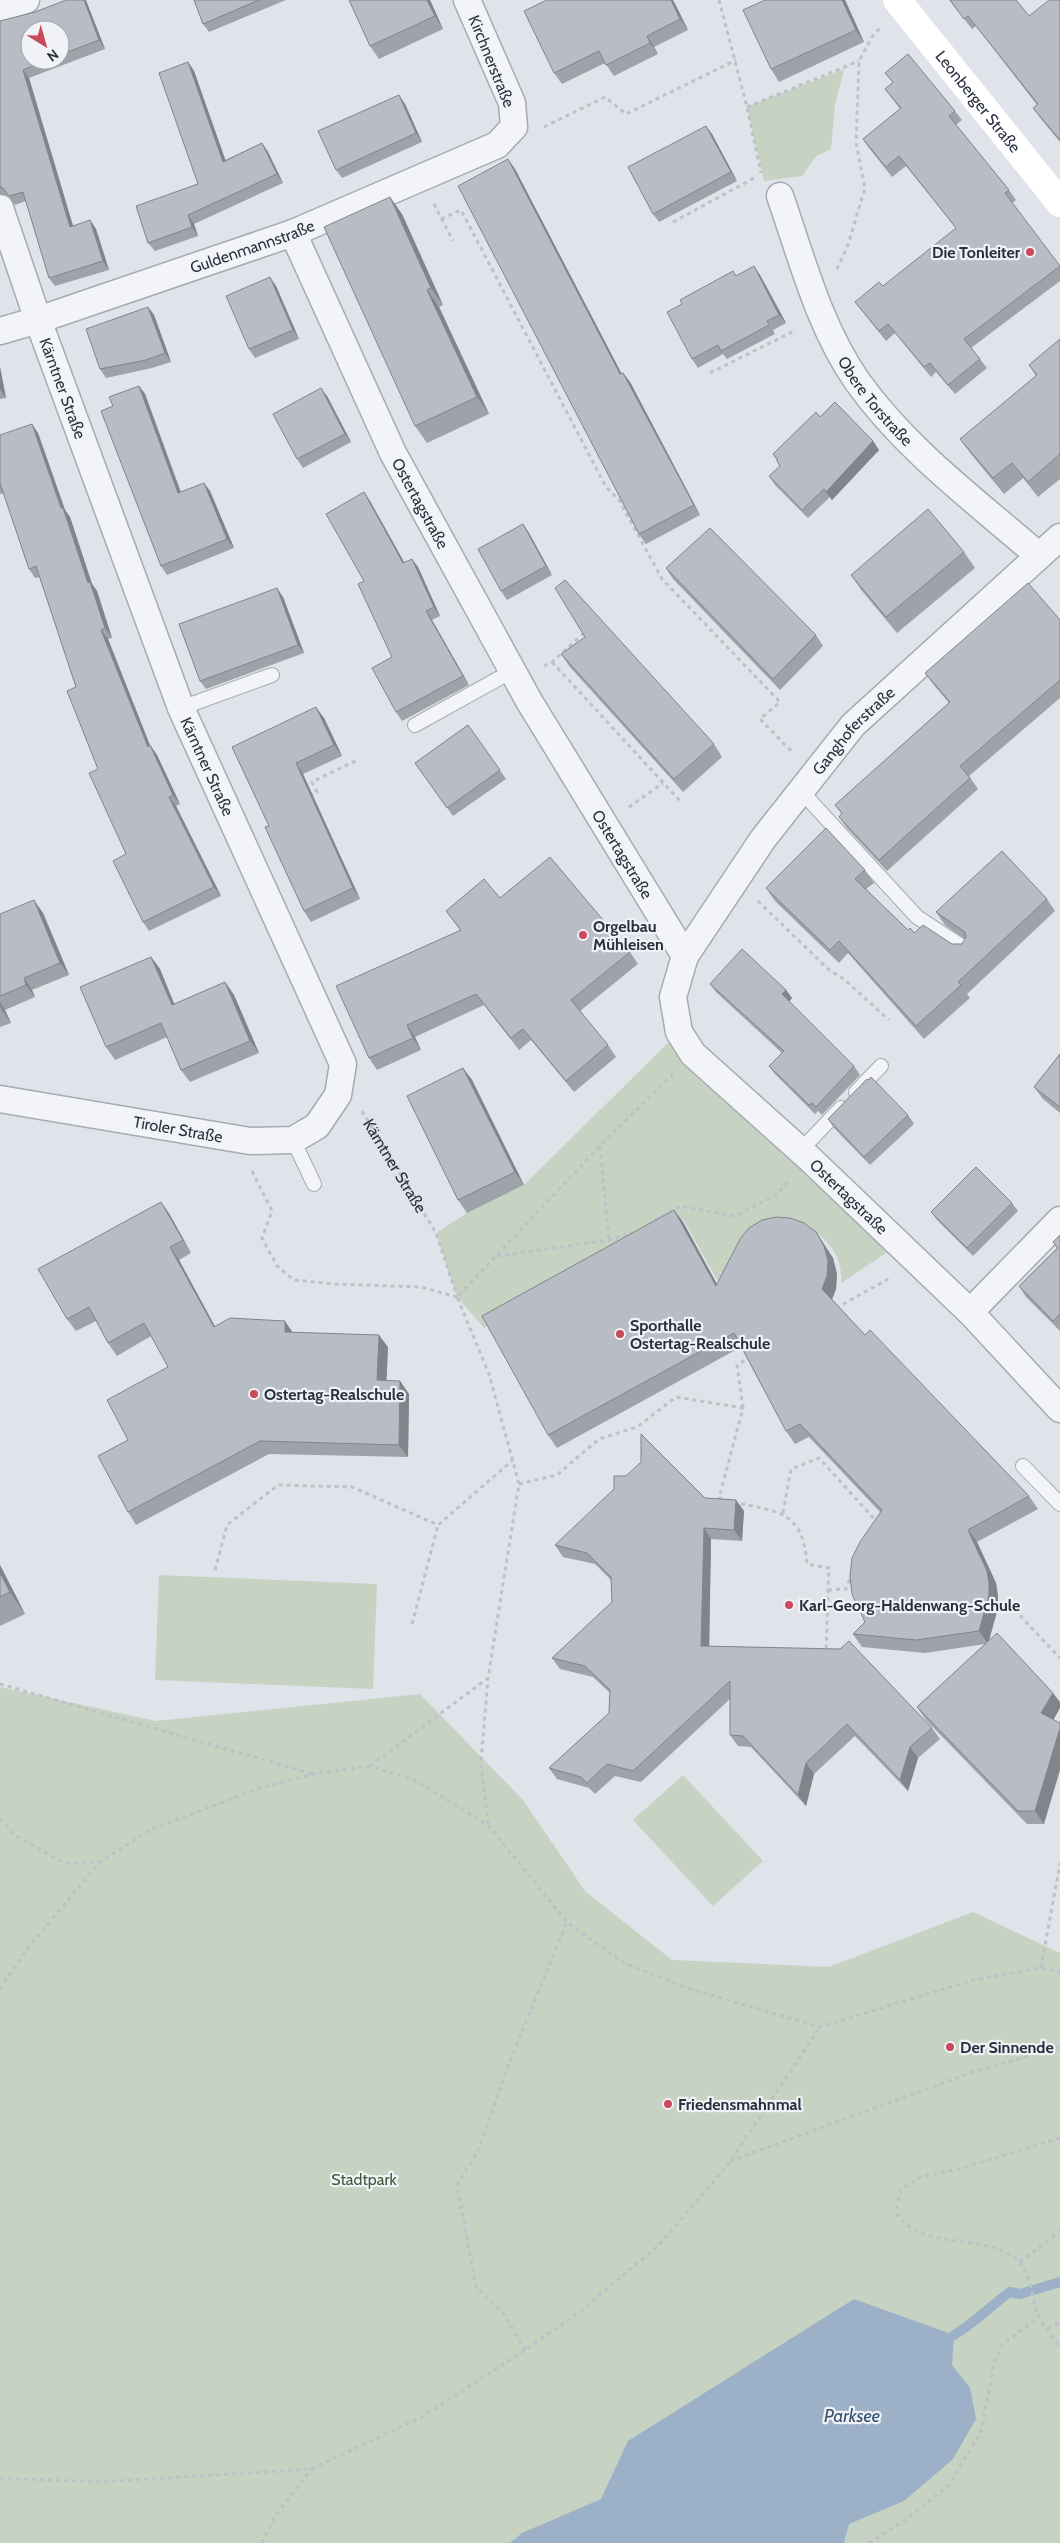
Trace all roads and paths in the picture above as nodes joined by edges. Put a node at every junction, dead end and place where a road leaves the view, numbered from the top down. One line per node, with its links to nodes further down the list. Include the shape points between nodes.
1 (26, 0): 5 (street)
2 (467, 0): 9 (street, Kirchnerstraße, via 512,103)
3 (719, 0): 6 (path)
4 (899, 3): 7 (path, via 872,37); 12 (street, Leonberger Straße)
5 (0, 9)
6 (736, 60): 8 (path); 9 (path, via 626,114 605,98 543,127)
7 (859, 61): 8 (path); 18 (path, via 856,143 865,188 848,245)
8 (748, 107): 15 (path, via 761,174)
9 (506, 136): 10 (street, Guldenmannstraße)
10 (421, 178): 14 (path); 16 (street, Guldenmannstraße)
11 (780, 196): 19 (street, Obere Torstraße)
12 (1060, 203)
13 (0, 208): 20 (street, Kärntner Straße)
14 (441, 219): 17 (path); 32 (path, via 461,210 606,487 619,500 662,580 780,702 760,719)
15 (673, 222)
16 (293, 233): 20 (street, Guldenmannstraße); 28 (street, Ostertagstraße, via 393,453)
17 (453, 241)
18 (836, 272)
19 (822, 317): 22 (path); 24 (street, Obere Torstraße, via 856,380 904,439)
20 (38, 320): 21 (street, Guldenmannstraße); 29 (street, Kärntner Straße)
21 (0, 331)
22 (710, 373)
23 (1060, 537): 24 (street, Ganghoferstraße)
24 (1039, 556): 32 (street, Ganghoferstraße, via 853,725)
25 (589, 629): 26 (path)
26 (552, 662): 28 (path); 33 (path)
27 (272, 675): 29 (lane)
28 (514, 675): 30 (lane); 36 (street, Ostertagstraße)
29 (181, 708): 43 (street, Kärntner Straße, via 343,1064)
30 (415, 725)
31 (357, 760): 34 (path, via 312,782 317,792)
32 (807, 782): 37 (street, Ganghoferstraße, via 763,838); 38 (lane, via 917,917)
33 (663, 783): 35 (path); 36 (path)
34 (308, 796)
35 (681, 802)
36 (605, 825): 39 (street, Ostertagstraße)
37 (736, 880): 39 (street, Ganghoferstraße); 40 (path, via 828,970 845,980)
38 (966, 948)
39 (685, 956): 41 (street, Ostertagstraße, via 673,997 678,1032)
40 (889, 1020)
41 (693, 1054): 47 (path); 48 (street, Ostertagstraße)
42 (881, 1066): 48 (lane)
43 (338, 1095): 45 (street, Tiroler Straße, via 316,1126); 56 (path, Kärntner Straße, via 360,1107 436,1233)
44 (0, 1099): 46 (street, Tiroler Straße)
45 (293, 1140): 46 (street, Tiroler Straße); 49 (lane)
46 (250, 1141): 56 (path, via 249,1165 272,1211 262,1238 277,1266 294,1280 421,1287)
47 (600, 1146): 53 (path); 54 (path)
48 (805, 1155): 51 (path, via 776,1195 735,1216 680,1206); 55 (street, Ostertagstraße)
49 (314, 1184)
50 (1060, 1220): 58 (street)
51 (648, 1224)
52 (641, 1229): 53 (path)
53 (609, 1240): 54 (path)
54 (497, 1256): 56 (path)
55 (917, 1263): 57 (path); 58 (street, Ostertagstraße)
56 (457, 1297): 62 (path, Kärntner Straße, via 489,1374)
57 (831, 1311)
58 (970, 1312): 61 (street, Ostertagstraße)
59 (754, 1355): 60 (path, via 737,1365)
60 (743, 1408): 64 (path, via 676,1397 637,1426 598,1439 557,1475); 66 (path, via 719,1498)
61 (1060, 1409)
62 (512, 1460): 64 (path, Kärntner Straße); 67 (path)
63 (1023, 1466): 65 (lane)
64 (519, 1484): 76 (path)
65 (1060, 1504)
66 (783, 1513): 68 (path, via 792,1469 819,1458 879,1524); 71 (path, via 799,1528 806,1546 806,1564 829,1568)
67 (438, 1525): 69 (path, via 352,1487 278,1485 227,1525); 73 (path)
68 (873, 1529)
69 (215, 1570)
70 (852, 1572): 71 (path, via 846,1589)
71 (828, 1590): 75 (path)
72 (1009, 1604): 74 (path)
73 (412, 1624)
74 (1060, 1658)
75 (826, 1660)
76 (488, 1678): 78 (path); 81 (path, via 481,1762)
77 (0, 1684): 79 (path)
78 (370, 1766): 79 (path); 81 (path, via 414,1780)
79 (313, 1774): 82 (path, via 198,1810 150,1830)
80 (0, 1819): 82 (path, via 14,1835 64,1863)
81 (488, 1825): 84 (path)
82 (100, 1862): 87 (path, via 27,1949)
83 (1060, 1863): 85 (path)
84 (567, 1922): 88 (path, via 624,1964 687,1988); 98 (path, via 512,2056 477,2153 457,2185 476,2287 504,2314)
85 (1041, 1968): 86 (path); 88 (path, via 973,1980)
86 (1060, 1972)
87 (0, 1989)
88 (820, 2027): 91 (path)
89 (1060, 2047): 91 (path, via 973,2072)
90 (1060, 2138): 93 (path, via 920,2178 901,2190 897,2206 899,2216 918,2232 971,2242 1005,2252)
91 (730, 2162): 98 (path, via 659,2245 582,2310)
92 (1060, 2231): 93 (path)
93 (1020, 2262): 94 (path)
94 (1040, 2317): 96 (path); 102 (path, via 1002,2344 995,2360 981,2432 949,2485 908,2518)
95 (1060, 2322): 96 (path)
96 (1048, 2329): 97 (path)
97 (1060, 2348)
98 (525, 2350): 99 (path, via 422,2417)
99 (311, 2469): 100 (path, via 100,2482); 101 (path, via 274,2518)
100 (0, 2478)
101 (262, 2543)
102 (869, 2543)

